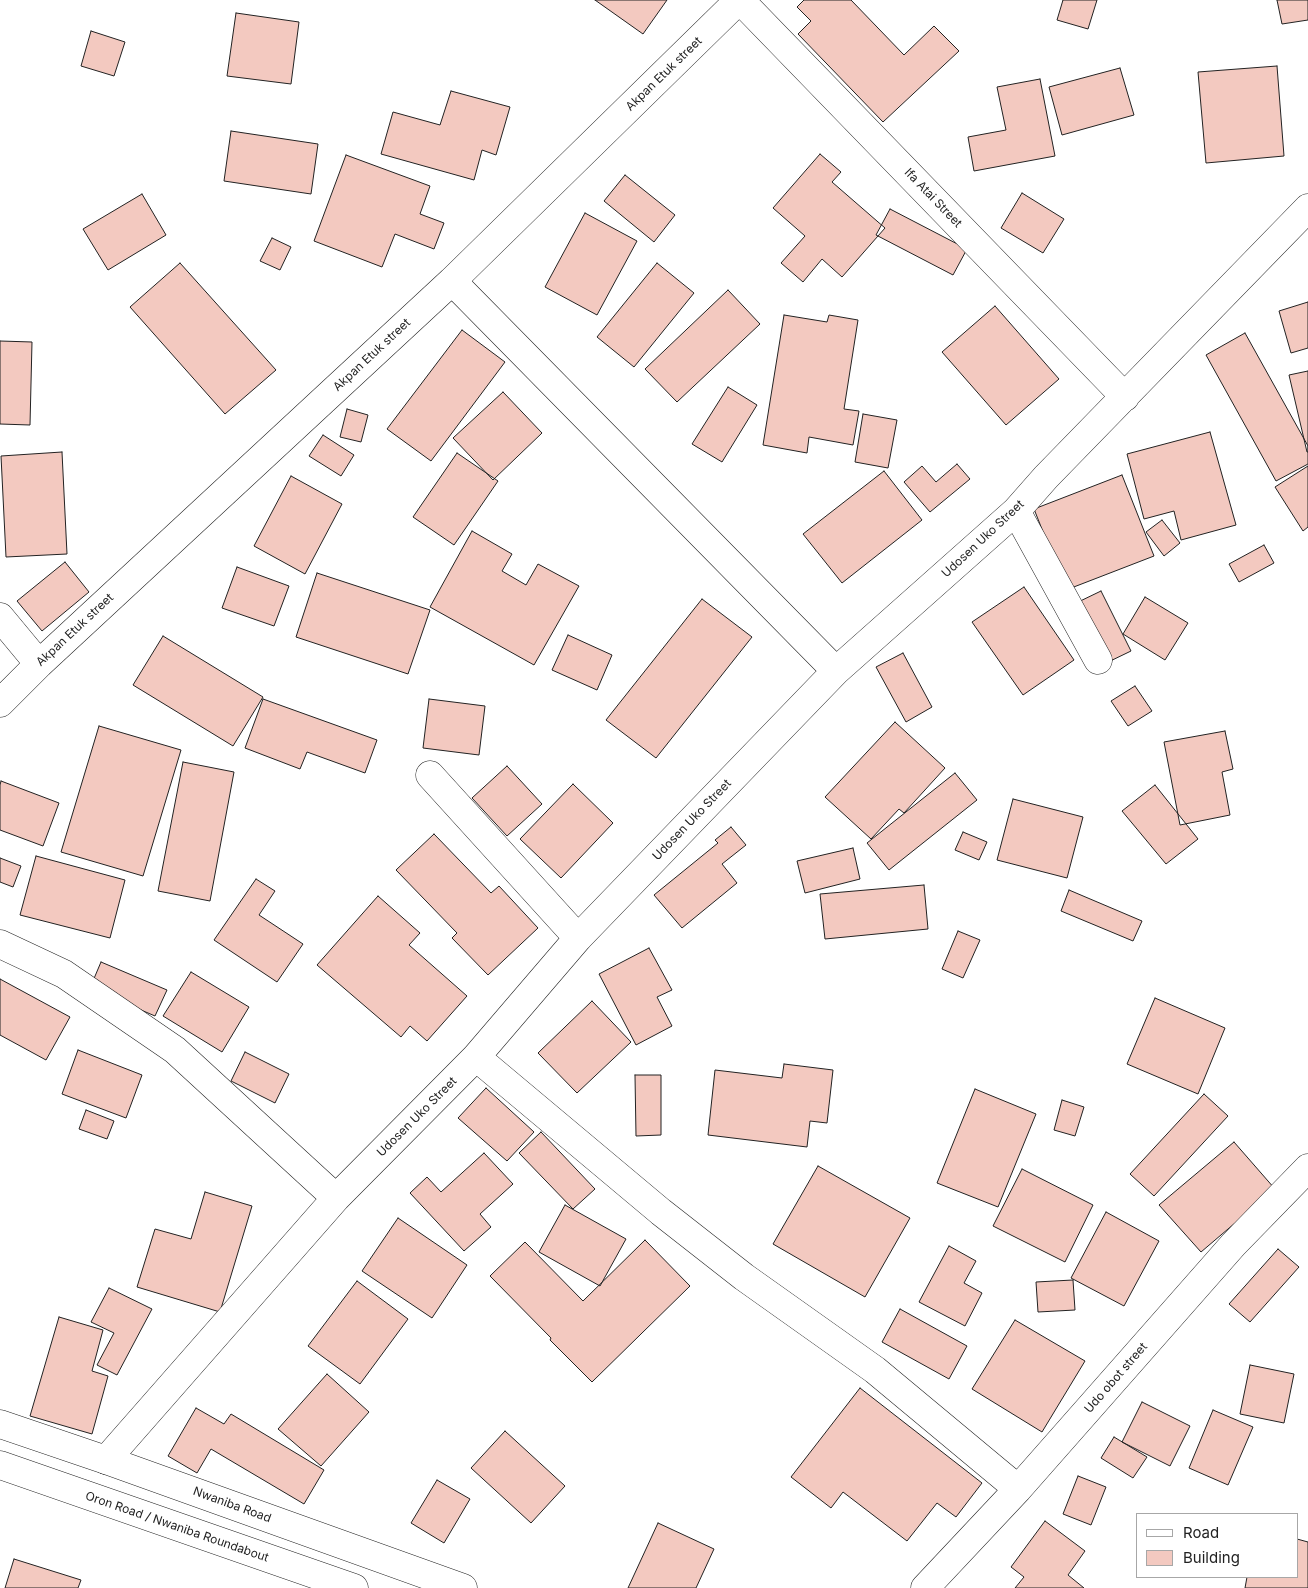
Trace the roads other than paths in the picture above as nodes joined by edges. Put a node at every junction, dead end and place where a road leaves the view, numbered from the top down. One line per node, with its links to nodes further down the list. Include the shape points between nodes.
1 (740, 0): 3 (street, Akpan Etuk street); 4 (street, Ifa Atai Street)
2 (1308, 208): 4 (street, Udosen Uko Street)
3 (452, 281): 8 (street, Akpan Etuk street); 9 (street)
4 (1125, 397): 5 (street, Udosen Uko Street)
5 (1016, 511): 7 (street); 9 (street, Udosen Uko Street)
6 (0, 618): 8 (street)
7 (1098, 660)
8 (39, 664): 10 (street, Akpan Etuk street)
9 (836, 671): 12 (street, Udosen Uko Street)
10 (0, 704)
11 (430, 774): 12 (street)
12 (578, 938): 14 (street, Udosen Uko Street)
13 (0, 944): 16 (street, via 64,974 175,1050)
14 (476, 1056): 16 (street, Udosen Uko Street); 20 (street, via 661,1212 744,1277 875,1370)
15 (1308, 1168): 20 (street, Udo obot street, via 1233,1245)
16 (336, 1198): 18 (street, Udosen Uko Street)
17 (0, 1424): 18 (street, Nwaniba Road)
18 (106, 1460): 22 (street, Nwaniba Road)
19 (0, 1465): 21 (street, Oron Road / Nwaniba Roundabout)
20 (1018, 1489): 23 (street, Udo obot street)
21 (354, 1588)
22 (463, 1588)
23 (925, 1588)

